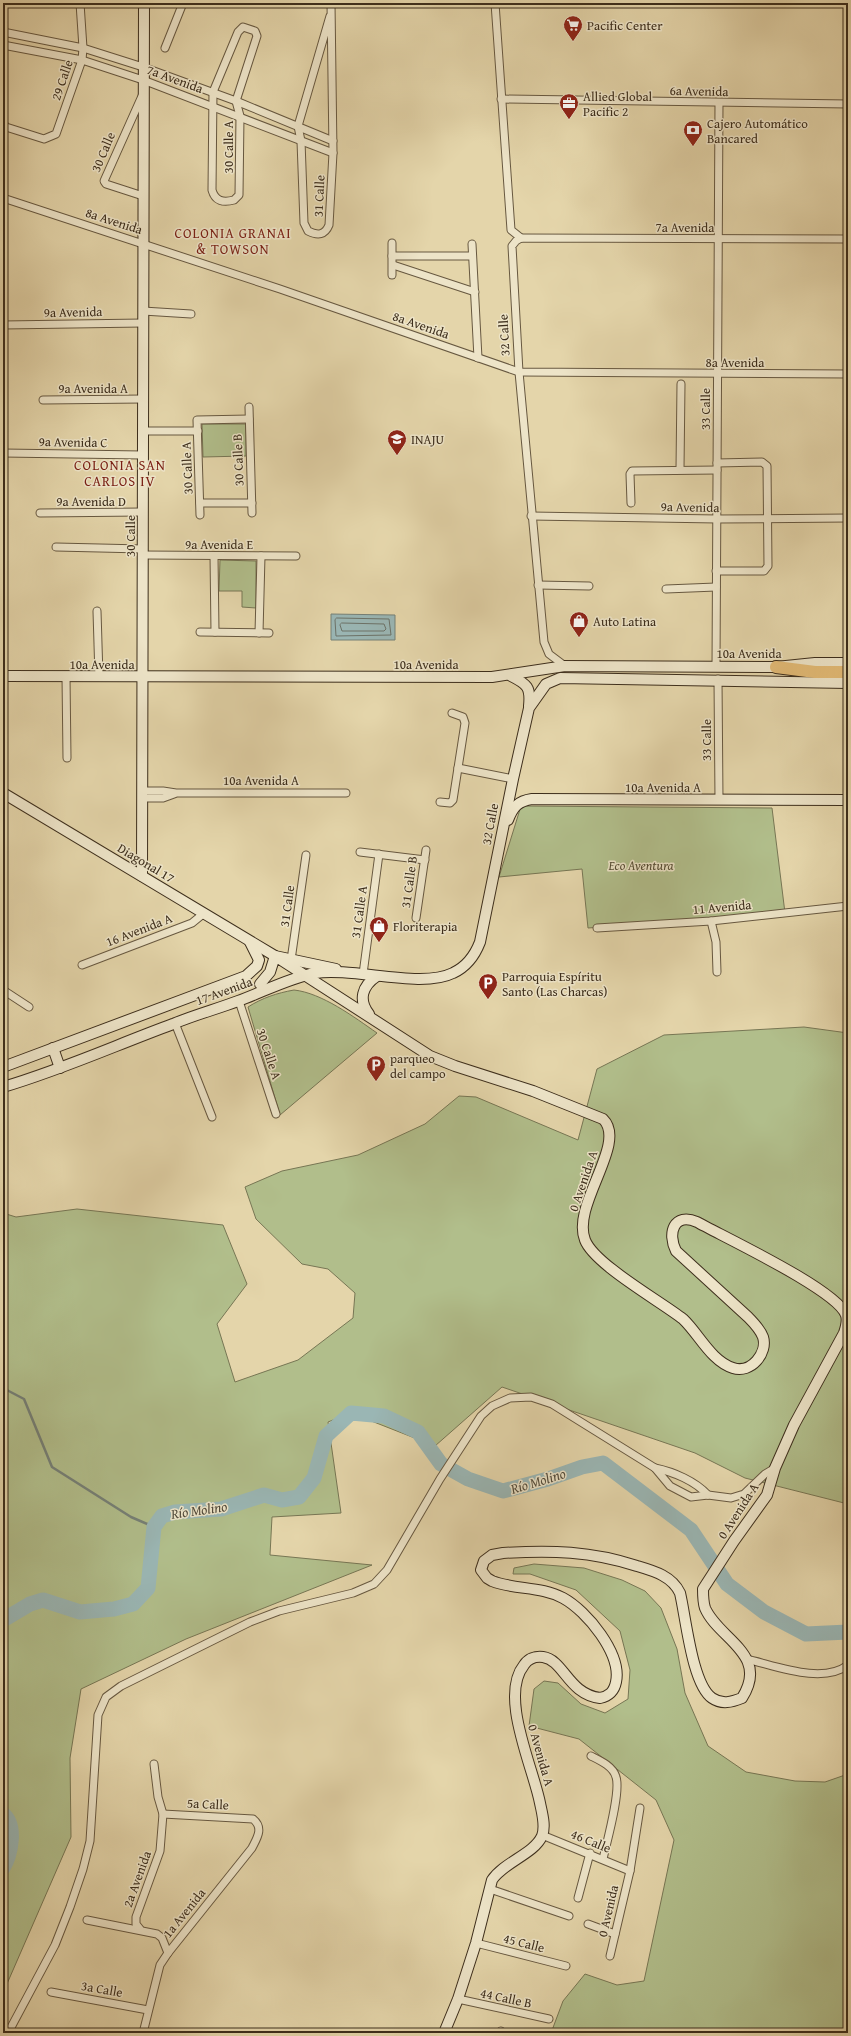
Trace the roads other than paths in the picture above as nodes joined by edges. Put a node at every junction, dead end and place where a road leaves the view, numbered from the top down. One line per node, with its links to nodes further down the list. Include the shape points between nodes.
1 (80, 3): 9 (street, 29 Calle)
2 (144, 3): 12 (street, 30 Calle)
3 (183, 3): 10 (street)
4 (331, 3): 6 (street, 31 Calle)
5 (494, 3): 16 (street)
6 (330, 16): 23 (street, 31 Calle); 25 (street, 31 Calle)
7 (3, 32): 9 (street, 7a Avenida)
8 (3, 45): 11 (street, 7a Avenida)
9 (83, 48): 11 (street, 29 Calle); 12 (street, 7a Avenida)
10 (165, 48)
11 (82, 60): 13 (street, 7a Avenida); 22 (street, 29 Calle, via 56,134 51,138 44,139 6,127)
12 (143, 67): 13 (street, 30 Calle); 14 (street, 7a Avenida)
13 (143, 80): 15 (street, 30 Calle); 20 (street, 7a Avenida)
14 (213, 92): 17 (street, 7a Avenida); 17 (street, 30 Calle A, via 238,32 243,27 255,32 257,36); 20 (street, 30 Calle A)
15 (143, 94): 27 (street, 30 Calle); 27 (street, 30 Calle, via 104,181 106,184)
16 (501, 99): 18 (street, 6a Avenida); 29 (street, via 511,230)
17 (236, 101): 21 (street, 30 Calle A); 23 (street, 7a Avenida)
18 (719, 103): 19 (street, 6a Avenida); 30 (street, 33 Calle)
19 (848, 104)
20 (212, 106): 21 (street, 7a Avenida); 21 (street, 30 Calle A, via 212,190 221,201 234,200 239,195)
21 (240, 116): 24 (street, 7a Avenida)
22 (3, 123)
23 (298, 126): 24 (street, 31 Calle); 25 (street, 7a Avenida)
24 (301, 140): 26 (street, 7a Avenida); 26 (street, 31 Calle, via 304,224 312,233 323,234 330,225)
25 (333, 141): 26 (street, 31 Calle)
26 (333, 153)
27 (143, 196): 32 (street, 30 Calle)
28 (3, 198): 32 (street, 8a Avenida)
29 (521, 238): 30 (street, 7a Avenida); 45 (street, 32 Calle, via 512,246)
30 (718, 239): 31 (street, 7a Avenida); 46 (street, 33 Calle)
31 (848, 240)
32 (143, 243): 40 (street, 30 Calle); 44 (street, 8a Avenida)
33 (392, 243): 35 (street)
34 (472, 244): 36 (street)
35 (392, 256): 36 (street); 37 (street)
36 (472, 256): 39 (street)
37 (392, 265): 38 (street); 39 (street)
38 (392, 275)
39 (475, 292): 44 (street)
40 (143, 311): 41 (street); 42 (street, 30 Calle)
41 (191, 314)
42 (143, 323): 43 (street, 9a Avenida); 49 (street, 30 Calle)
43 (3, 324)
44 (478, 358): 45 (street, 8a Avenida)
45 (519, 372): 46 (street, 8a Avenida); 67 (street, 32 Calle)
46 (718, 374): 47 (street, 8a Avenida); 57 (street, 33 Calle)
47 (848, 374)
48 (681, 384): 58 (street)
49 (143, 399): 50 (street, 9a Avenida A); 53 (street, 30 Calle)
50 (43, 400)
51 (249, 407): 52 (street, 30 Calle B)
52 (249, 419): 54 (street, 30 Calle A, via 197,420); 60 (street, 30 Calle B)
53 (142, 430): 54 (street); 56 (street, 30 Calle)
54 (198, 431): 59 (street, 30 Calle A)
55 (3, 453): 56 (street, 9a Avenida C)
56 (142, 455): 63 (street, 30 Calle)
57 (717, 466): 58 (street); 68 (street, via 765,463); 70 (street, 33 Calle)
58 (680, 469): 61 (street, via 632,471)
59 (200, 503): 60 (street); 66 (street, 30 Calle A)
60 (252, 503): 65 (street, 30 Calle B)
61 (631, 503)
62 (3, 505): 71 (street)
63 (142, 512): 64 (street, 9a Avenida D); 73 (street, 30 Calle)
64 (40, 513)
65 (252, 513)
66 (200, 515)
67 (531, 516): 70 (street, 9a Avenida); 78 (street, 32 Calle)
68 (766, 518): 69 (street, 9a Avenida); 70 (street, 9a Avenida); 77 (street, via 766,569)
69 (848, 518)
70 (717, 519): 77 (street, 33 Calle)
71 (3, 531)
72 (56, 548): 73 (street, 9a Avenida E)
73 (143, 552): 74 (street, 9a Avenida E); 96 (street, 30 Calle)
74 (214, 556): 75 (street, 9a Avenida E); 84 (street)
75 (261, 556): 76 (street, 9a Avenida E); 85 (street)
76 (296, 556)
77 (716, 571): 80 (street, 33 Calle)
78 (538, 585): 79 (street); 88 (street, 32 Calle, via 546,648 553,658)
79 (589, 586)
80 (716, 587): 81 (street); 89 (street, 33 Calle)
81 (666, 588)
82 (97, 611): 95 (street)
83 (200, 632): 84 (street)
84 (215, 632): 85 (street)
85 (259, 633): 86 (street)
86 (269, 633)
87 (848, 663): 90 (street, 10a Avenida)
88 (565, 666): 89 (street, 10a Avenida); 93 (street, 10a Avenida)
89 (716, 667): 90 (street, 10a Avenida); 97 (street, via 712,672)
90 (776, 667): 91 (main road)
91 (848, 672)
92 (3, 676): 94 (street, 10a Avenida)
93 (511, 676): 96 (street, 10a Avenida); 101 (street, via 528,688)
94 (66, 677): 95 (street, 10a Avenida); 103 (street)
95 (99, 677): 96 (street, 10a Avenida)
96 (142, 677): 108 (street, 30 Calle)
97 (679, 679): 98 (street, 10a Avenida); 100 (street, 10a Avenida, via 560,678)
98 (718, 679): 99 (street, 10a Avenida); 109 (street, 33 Calle)
99 (848, 682)
100 (546, 684): 101 (street, 32 Calle)
101 (529, 708): 105 (street, 32 Calle)
102 (452, 714): 104 (street, via 460,715 465,720)
103 (67, 758)
104 (458, 768): 105 (street); 111 (street, via 454,800 450,803)
105 (512, 779): 112 (street, 32 Calle)
106 (3, 792): 118 (street, Diagonal 17)
107 (346, 793): 108 (street, 10a Avenida A, via 176,793 163,798)
108 (142, 794): 118 (street, 30 Calle)
109 (719, 800): 110 (street, 10a Avenida A); 112 (street, 10a Avenida A, via 525,800 514,806)
110 (848, 800)
111 (440, 802)
112 (500, 839): 128 (street, 32 Calle, via 480,942 476,951)
113 (426, 850): 117 (street, 31 Calle B)
114 (360, 852): 115 (street)
115 (379, 854): 117 (street); 130 (street, 31 Calle A)
116 (306, 855): 126 (street, 31 Calle)
117 (425, 860): 121 (street, 31 Calle B)
118 (142, 876): 120 (street, Diagonal 17)
119 (848, 906): 122 (street, 11 Avenida)
120 (203, 914): 124 (street, Diagonal 17); 127 (street, 16 Avenida A, via 189,924)
121 (416, 918)
122 (711, 921): 123 (street, 11 Avenida); 129 (street, via 716,942)
123 (597, 928)
124 (250, 942): 125 (street, Diagonal 17); 131 (street, 17 Avenida, via 259,960 257,966)
125 (275, 956): 126 (street, Diagonal 17); 132 (street, Diagonal 17); 134 (street, via 270,972)
126 (291, 960): 130 (street, Diagonal 17)
127 (82, 965)
128 (462, 967): 133 (street, 17 Avenida, via 453,974 438,977)
129 (717, 972)
130 (359, 973): 132 (street, 17 Avenida); 133 (street, 17 Avenida)
131 (246, 976): 134 (street, via 256,976); 141 (street, 17 Avenida)
132 (305, 976): 136 (street, 17 Avenida); 139 (street, 0 Avenida A)
133 (377, 976): 139 (street, via 366,986 362,996)
134 (260, 984): 136 (street, via 259,989)
135 (3, 990): 138 (street)
136 (252, 995): 137 (street, 17 Avenida)
137 (239, 1001): 140 (street, 17 Avenida); 145 (street, 30 Calle A)
138 (29, 1007)
139 (371, 1016): 148 (street, 0 Avenida A, via 443,1062 533,1091 606,1122 610,1131 608,1146 585,1208 582,1225 584,1240 598,1258 683,1319 722,1363 734,1369 751,1366 763,1349 763,1337 752,1321 676,1251 671,1234 681,1220 697,1222 770,1261 830,1296 842,1308 847,1324 844,1333 794,1425)
140 (175, 1023): 143 (street, 17 Avenida); 146 (street)
141 (53, 1048): 142 (street, 17 Avenida); 143 (street)
142 (3, 1067)
143 (60, 1068): 144 (street, 17 Avenida)
144 (3, 1087)
145 (276, 1114)
146 (212, 1117)
147 (655, 1468): 149 (street, via 676,1474 701,1488); 149 (street, via 670,1486 677,1490 691,1497); 176 (street, via 552,1404 531,1397 510,1398 492,1406 481,1416 452,1459 387,1570 374,1584 353,1593 279,1611 250,1622 121,1686 106,1698 98,1715 90,1841 83,1869 55,1945)
148 (775, 1468): 149 (street, via 764,1474 744,1494 731,1498); 150 (street, 0 Avenida A, via 767,1494 703,1589 706,1608)
149 (708, 1496)
150 (746, 1659): 151 (street, via 812,1673 828,1673); 157 (street, 0 Avenida A, via 751,1678 742,1698 733,1702 722,1702 712,1698 704,1689 696,1672 680,1593 668,1579 651,1570 616,1558 577,1552 503,1552 484,1560 481,1570 492,1581 548,1592 573,1605 597,1631 616,1662 617,1678 614,1689 606,1697 600,1698 580,1691 548,1658 530,1659 521,1668 514,1706 542,1812)
151 (848, 1665)
152 (590, 1756): 159 (street, via 606,1764 616,1776 616,1791)
153 (154, 1764): 155 (street, 2a Avenida)
154 (640, 1808): 160 (street, 0 Avenida)
155 (163, 1814): 156 (street, 5a Calle); 166 (street, 2a Avenida, via 160,1851 136,1917 136,1924)
156 (253, 1819): 169 (street, 1a Avenida, via 259,1828 259,1835 252,1848)
157 (542, 1835): 158 (street, 46 Calle); 161 (street, via 534,1846 498,1872 492,1880)
158 (590, 1853): 159 (street, 46 Calle); 162 (street)
159 (603, 1859): 160 (street, 46 Calle)
160 (630, 1871): 167 (street, 0 Avenida)
161 (490, 1889): 163 (street); 168 (street)
162 (578, 1898)
163 (570, 1916)
164 (86, 1920): 166 (street)
165 (588, 1924): 167 (street)
166 (140, 1929): 169 (street, via 158,1934)
167 (615, 1934): 170 (street, 0 Avenida)
168 (476, 1943): 171 (street, 45 Calle); 173 (street)
169 (168, 1953): 174 (street, 1a Avenida, via 160,1965)
170 (610, 1956)
171 (566, 1966)
172 (51, 1992): 174 (street, 3a Calle)
173 (458, 1999): 175 (street, 44 Calle B); 178 (street)
174 (148, 2010): 177 (street, 1a Avenida)
175 (549, 2019)
176 (8, 2033)
177 (143, 2033)
178 (444, 2033)

